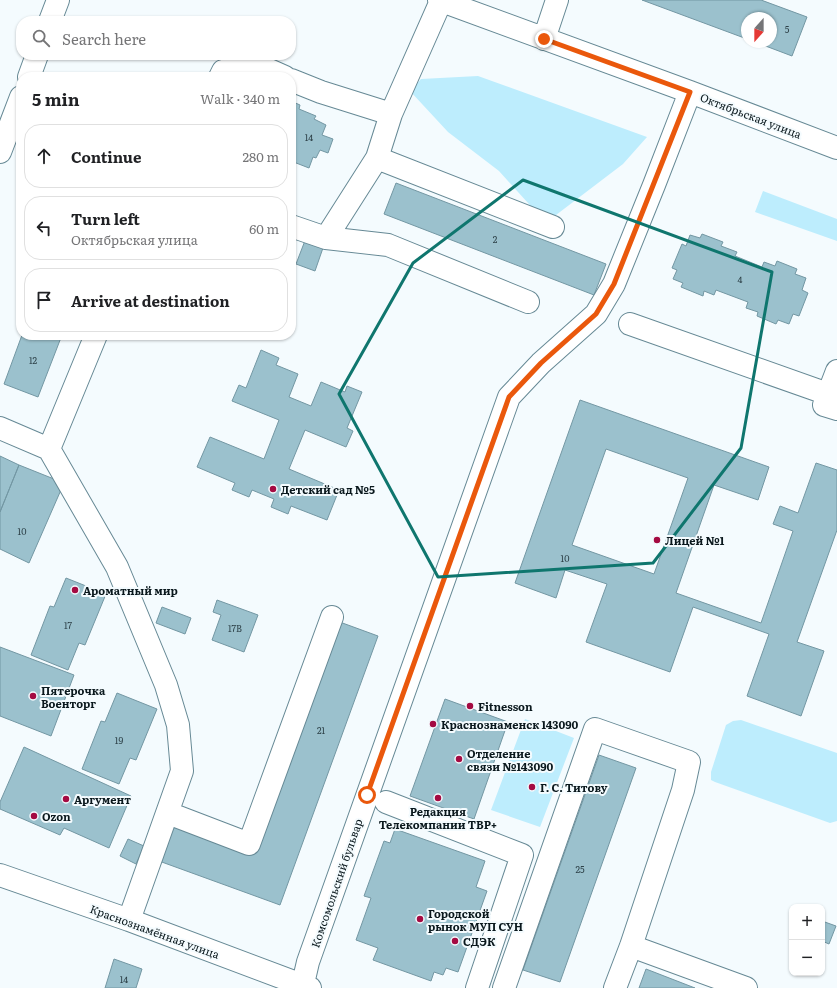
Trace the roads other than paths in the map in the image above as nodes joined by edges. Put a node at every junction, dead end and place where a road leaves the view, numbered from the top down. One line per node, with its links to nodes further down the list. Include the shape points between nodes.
1 (58, 0): 4 (street)
2 (440, 0): 5 (street, Октябрьская улица); 13 (street)
3 (557, 0): 5 (street)
4 (52, 16)
5 (544, 39): 11 (street, Октябрьская улица)
6 (35, 60): 7 (street)
7 (31, 72)
8 (222, 72): 9 (street, via 246,64)
9 (272, 72)
10 (296, 82): 13 (street)
11 (690, 92): 14 (street, Октябрьская улица); 33 (street, Комсомольский бульвар, via 611,290 596,314 541,363 509,397 308,962)
12 (16, 110): 15 (street)
13 (391, 114): 16 (street)
14 (837, 148)
15 (0, 152)
16 (377, 158): 17 (street); 19 (street)
17 (553, 227)
18 (296, 228): 19 (street)
19 (326, 238): 20 (street, via 388,244)
20 (528, 302)
21 (630, 324): 24 (street)
22 (94, 340): 26 (street)
23 (837, 371): 24 (street)
24 (833, 402)
25 (0, 428): 26 (street)
26 (49, 449): 29 (street, via 117,567 166,685 178,726 182,771)
27 (332, 617): 29 (street, via 248,844)
28 (386, 802): 34 (street, via 522,855)
29 (168, 814): 31 (street)
30 (0, 875): 31 (street, Краснознамённая улица)
31 (130, 920): 33 (street, Краснознамённая улица)
32 (631, 946): 35 (street, via 683,790 689,762 595,729); 36 (street); 37 (street)
33 (305, 987)
34 (477, 988)
35 (504, 988)
36 (616, 988)
37 (746, 988)

